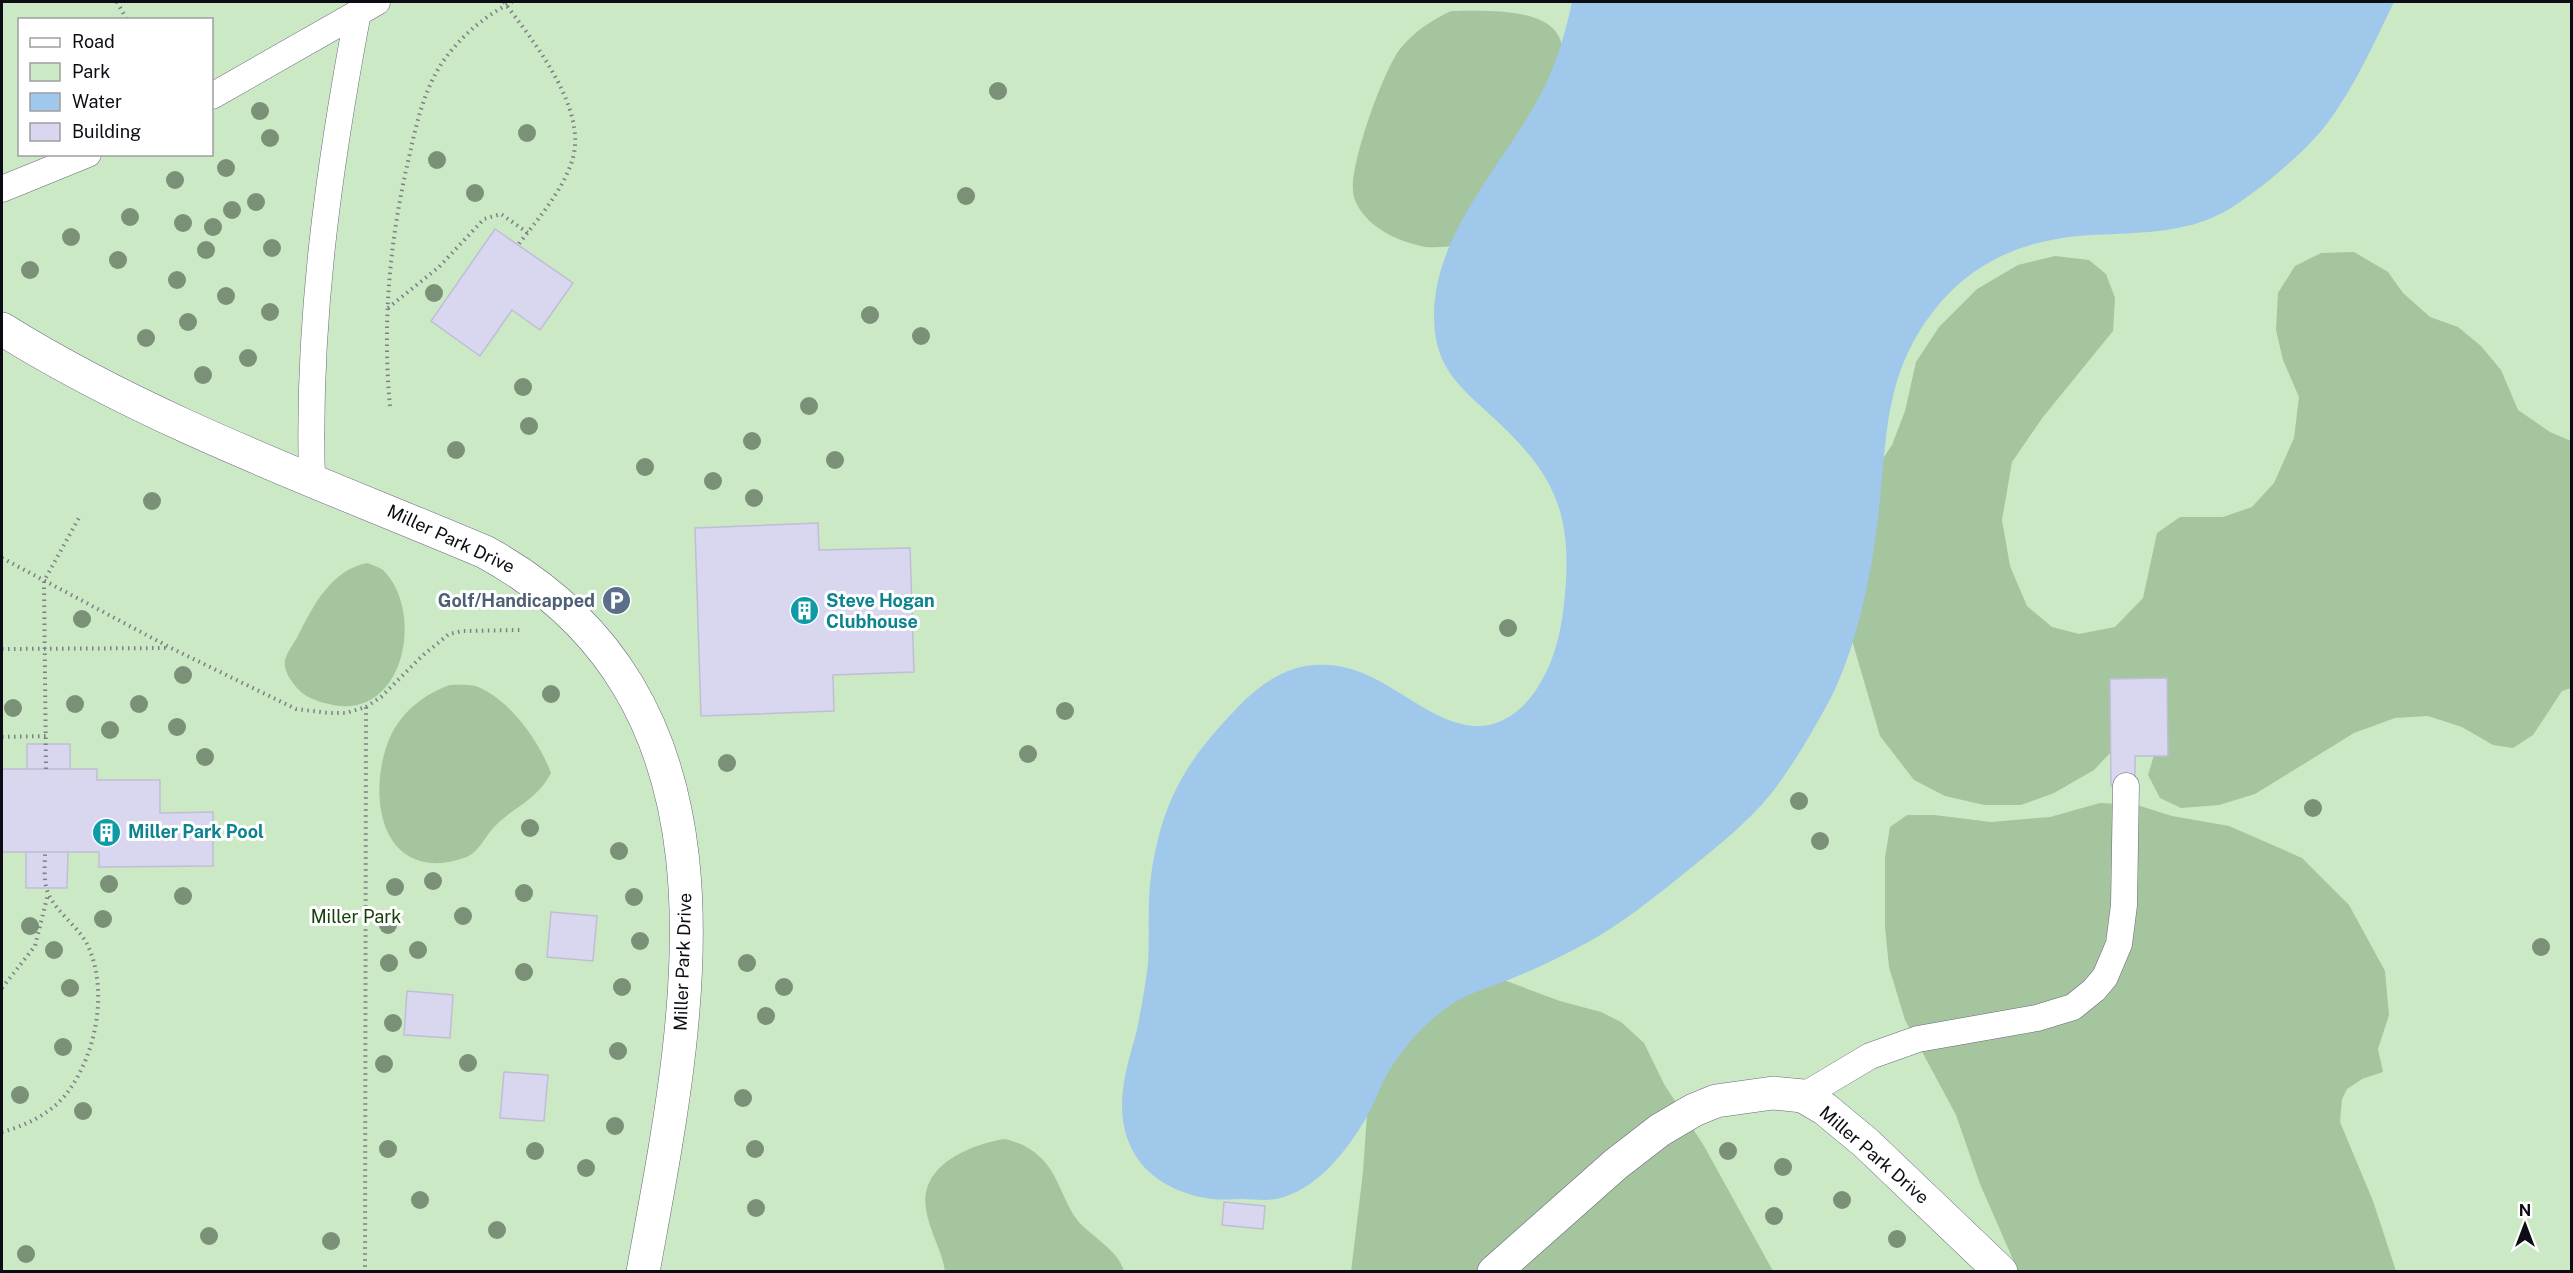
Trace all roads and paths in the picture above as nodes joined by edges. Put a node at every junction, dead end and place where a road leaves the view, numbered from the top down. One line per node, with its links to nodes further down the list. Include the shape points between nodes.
1 (117, 2): 5 (path)
2 (512, 2): 3 (path)
3 (506, 3): 9 (path, via 561,88 576,128 572,163 547,208); 11 (path, via 459,41 443,62 421,109 398,200)
4 (368, 7): 6 (lane); 14 (lane, via 340,106 318,277 311,387)
5 (126, 18)
6 (213, 95)
7 (83, 156): 8 (lane)
8 (2, 189)
9 (528, 232): 10 (path); 11 (path, via 501,213 484,219 439,267)
10 (518, 245)
11 (387, 309): 13 (path)
12 (2, 329): 14 (street, Miller Park Drive, via 120,396)
13 (390, 406)
14 (312, 479): 18 (street, Miller Park Drive, via 521,571)
15 (80, 516): 17 (path)
16 (2, 558): 17 (path)
17 (44, 581): 19 (path); 21 (path)
18 (589, 630): 22 (path, via 449,634 381,698); 33 (street, Miller Park Drive, via 622,675 660,751 677,808 684,850 688,930 681,1026)
19 (171, 648): 21 (path); 22 (path, via 296,709 328,713)
20 (2, 649): 21 (path)
21 (44, 649): 23 (path)
22 (366, 707): 32 (path)
23 (46, 736): 24 (path); 25 (path)
24 (2, 737)
25 (46, 769)
26 (2126, 786): 30 (lane, via 2124,905 2119,944 2105,977 2094,990 2073,1007 2037,1018 1918,1039 1870,1056)
27 (45, 852): 28 (path)
28 (48, 893): 29 (path, via 35,946); 31 (path, via 89,949 97,985 95,1027 90,1050 67,1094 24,1126)
29 (2, 988)
30 (1803, 1096): 34 (street, Miller Park Drive, via 1738,1096 1694,1110 1634,1149); 35 (street, Miller Park Drive, via 1866,1143)
31 (2, 1132)
32 (365, 1272)
33 (644, 1272)
34 (1494, 1272)
35 (2001, 1272)

